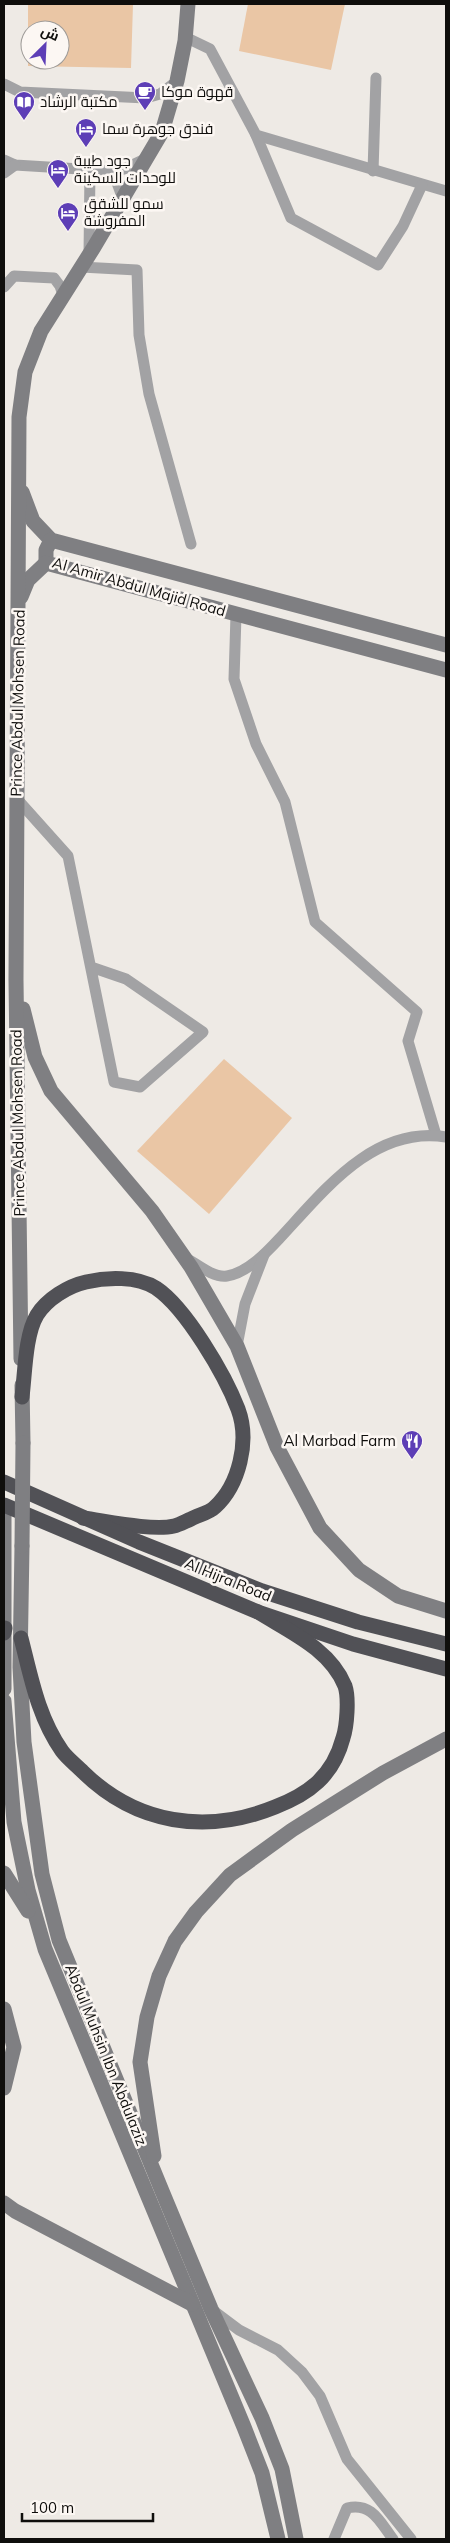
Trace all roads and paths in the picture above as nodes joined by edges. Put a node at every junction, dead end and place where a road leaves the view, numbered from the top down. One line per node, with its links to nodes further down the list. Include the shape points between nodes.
1 (188, 4): 2 (main road, Prince Abdul Mohsen Road)
2 (185, 36): 4 (main road, Prince Abdul Mohsen Road); 6 (street, via 210,49)
3 (376, 78): 11 (street)
4 (177, 81): 5 (street, via 160,94 146,98 20,92); 7 (main road, Prince Abdul Mohsen Road, via 162,132)
5 (4, 84)
6 (256, 136): 11 (street); 13 (street, via 291,218 378,265 403,226)
7 (145, 159): 10 (street, via 124,169); 15 (main road, Prince Abdul Mohsen Road)
8 (4, 160): 9 (street)
9 (15, 166): 10 (street); 12 (street)
10 (95, 170): 15 (street, via 116,180); 16 (street)
11 (373, 171): 13 (street)
12 (4, 173)
13 (422, 185): 14 (street)
14 (446, 191)
15 (123, 199): 16 (main road, Prince Abdul Mohsen Road)
16 (85, 261): 18 (main road, Prince Abdul Mohsen Road); 21 (street, via 137,270 139,335 149,394)
17 (4, 287): 18 (street, via 14,276 54,278)
18 (63, 295): 19 (main road, Prince Abdul Mohsen Road, via 41,331 26,372 18,417)
19 (18, 483): 20 (main road, via 33,521); 23 (main road, Prince Abdul Mohsen Road)
20 (51, 540): 22 (main road, Al Amir Abdul Majid Road, via 46,550); 25 (main road, Al Amir Abdul Majid Road)
21 (192, 544)
22 (46, 563): 23 (main road, via 28,580); 24 (main road, Al Amir Abdul Majid Road)
23 (19, 601): 27 (main road, Prince Abdul Mohsen Road)
24 (236, 615): 26 (main road, Al Amir Abdul Majid Road); 30 (street, via 234,679 256,744 285,802 315,922 417,1012 408,1041)
25 (446, 645)
26 (446, 670)
27 (17, 799): 28 (street, via 68,856); 29 (main road, Prince Abdul Mohsen Road)
28 (91, 967): 28 (street, via 114,1082 140,1087 204,1032 126,980)
29 (16, 980): 32 (main road, via 35,1057 51,1091 152,1212); 34 (main road, Prince Abdul Mohsen Road)
30 (441, 1136): 31 (street, via 402,1139 372,1151 344,1169)
31 (264, 1255): 32 (street, via 226,1276 213,1273); 33 (street, via 245,1304)
32 (183, 1256): 33 (main road)
33 (237, 1346): 41 (main road, via 277,1447 320,1528 359,1570 398,1596)
34 (22, 1397): 38 (highway, via 30,1339 37,1315 73,1285 102,1278 131,1280 155,1288 173,1303 201,1338 239,1410 242,1438 238,1472 214,1508 174,1526 128,1525); 39 (main road, Prince Abdul Mohsen Road, bridge)
35 (4, 1482): 38 (highway, Al Hijra Road)
36 (4, 1505): 42 (highway, Al Hijra Road)
37 (4, 1511): 40 (main road)
38 (83, 1518): 45 (highway, Al Hijra Road, via 262,1591 358,1622)
39 (22, 1546): 44 (main road, Abdul Muhsin Ibn Abdulaziz)
40 (5, 1547): 43 (main road)
41 (446, 1611)
42 (258, 1612): 44 (highway, via 324,1653 345,1687 347,1726 340,1752 323,1777 301,1797 259,1814 221,1822 188,1822 147,1813 103,1792 62,1752 39,1710); 46 (highway, Al Hijra Road, via 353,1644)
43 (4, 1631): 47 (main road)
44 (20, 1638): 54 (main road, Abdul Muhsin Ibn Abdulaziz, via 24,1742 42,1874 59,1940)
45 (446, 1644)
46 (446, 1669)
47 (4, 1689)
48 (4, 1701): 51 (main road, Abdul Muhsin Ibn Abdulaziz, via 14,1822)
49 (446, 1739): 54 (main road, via 383,1772 292,1830 230,1875 175,1941 159,1976 140,2062 147,2119)
50 (4, 1872): 51 (main road)
51 (41, 1934): 56 (main road, Abdul Muhsin Ibn Abdulaziz)
52 (4, 2009): 53 (main road, via 14,2047)
53 (4, 2088)
54 (162, 2191): 57 (main road, Abdul Muhsin Ibn Abdulaziz)
55 (4, 2203): 56 (main road)
56 (192, 2304): 58 (main road, Abdul Muhsin Ibn Abdulaziz, via 262,2474)
57 (212, 2308): 59 (main road, Abdul Muhsin Ibn Abdulaziz, via 282,2469); 62 (street, via 239,2330 278,2350 302,2372 320,2396 347,2458)
58 (278, 2539)
59 (296, 2539)
60 (334, 2539): 61 (street, via 347,2508 358,2505 371,2510)
61 (394, 2539)
62 (411, 2539)

